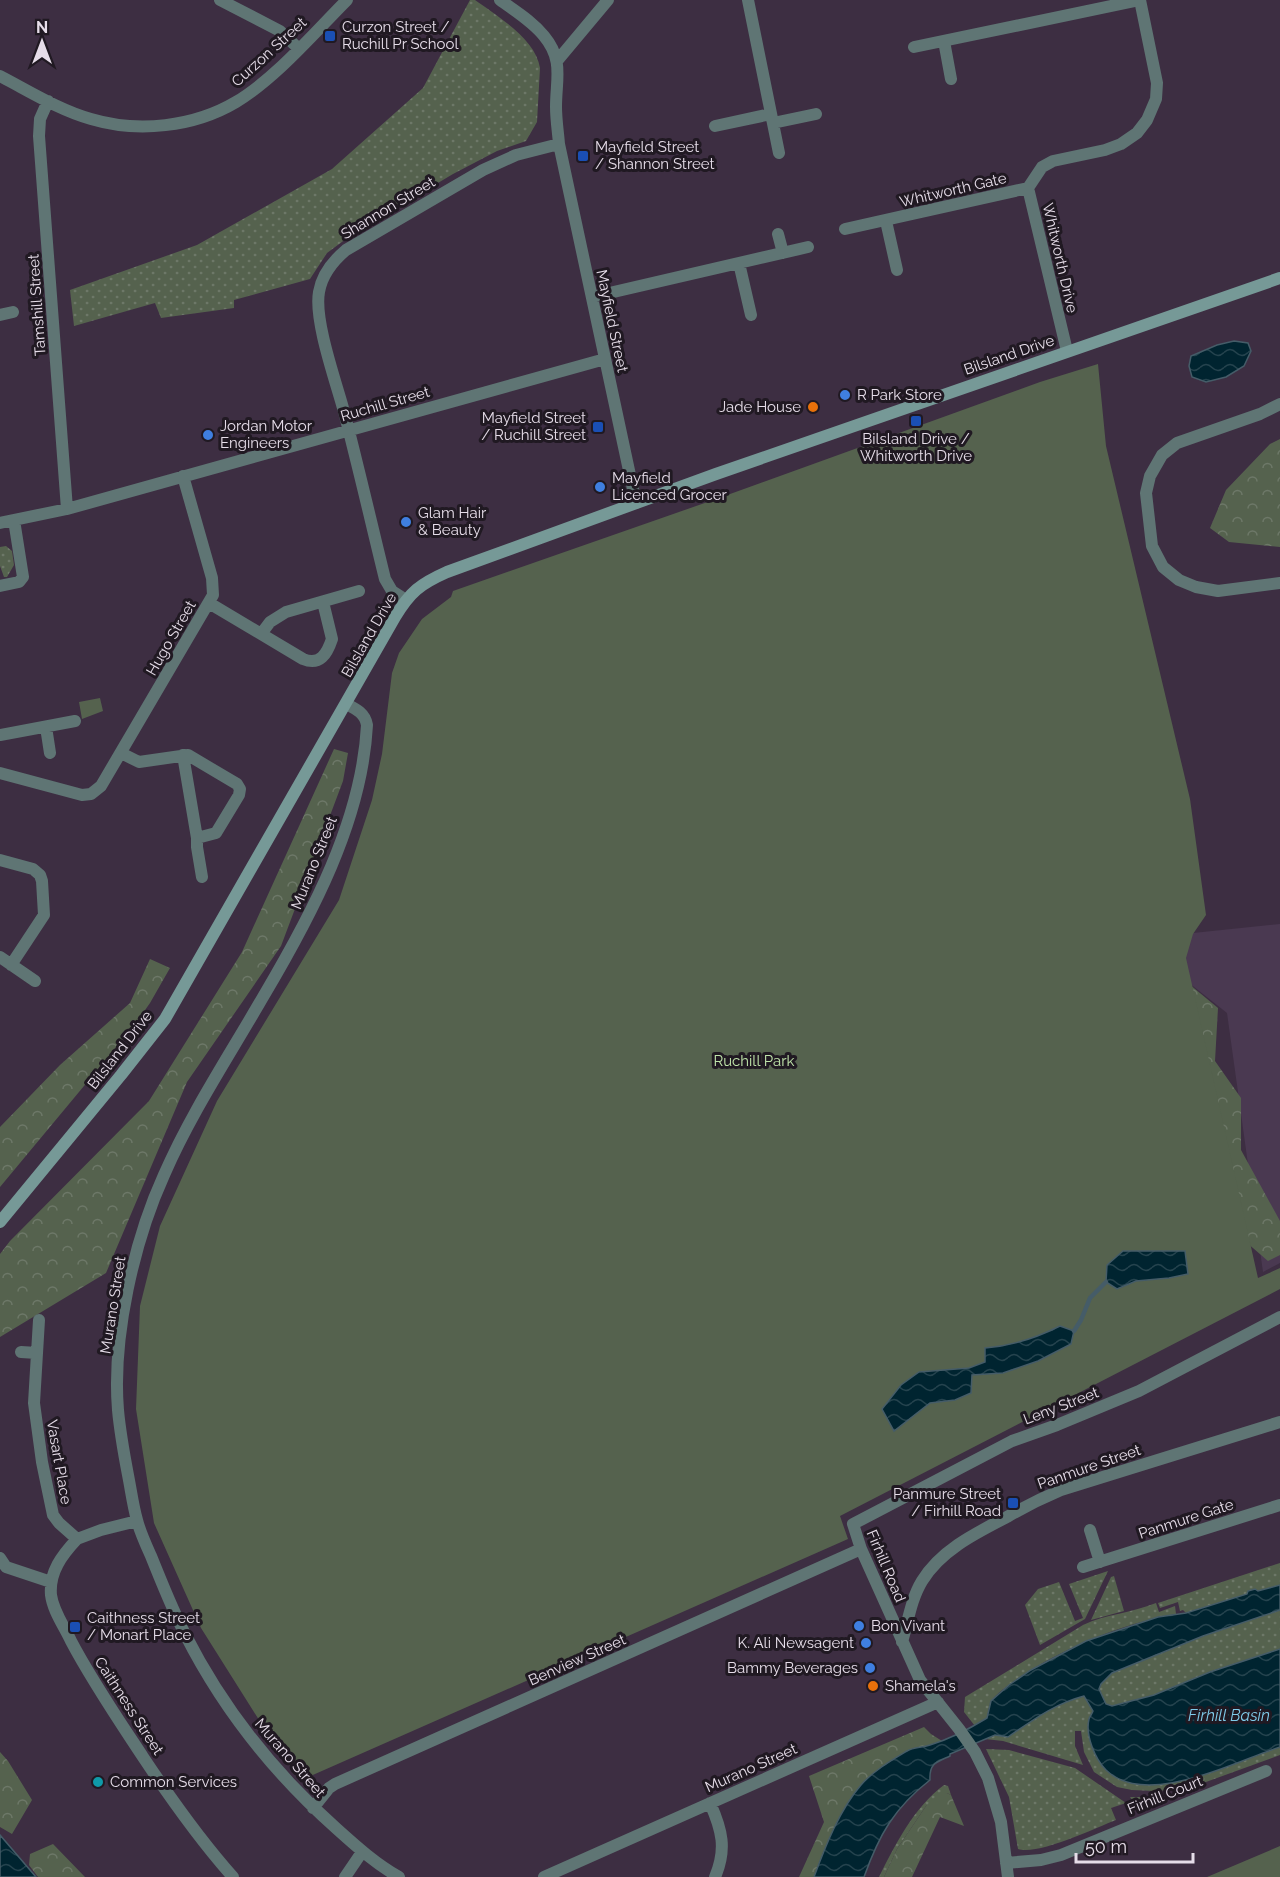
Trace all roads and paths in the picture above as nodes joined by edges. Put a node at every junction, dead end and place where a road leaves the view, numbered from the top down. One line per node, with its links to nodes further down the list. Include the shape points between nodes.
1 (220, 0): 9 (street, via 280,31)
2 (347, 0): 9 (street, Curzon Street)
3 (500, 0): 10 (street, via 540,31)
4 (608, 0): 10 (street)
5 (748, 0): 15 (street)
6 (1140, 0): 7 (street); 19 (street, Whitworth Drive, via 1157,83 1156,99 1147,120 1121,144 1047,164)
7 (944, 41): 8 (street); 12 (street)
8 (914, 47)
9 (298, 48): 13 (street, Curzon Street, via 245,96 213,113 186,121 155,126 117,125 81,116)
10 (557, 61): 17 (street, Mayfield Street)
11 (0, 76): 13 (street, Curzon Street)
12 (951, 79)
13 (48, 101): 38 (street, Tamshill Street, via 40,119 39,136)
14 (816, 114): 15 (street)
15 (772, 118): 16 (street); 18 (street)
16 (715, 126)
17 (559, 144): 28 (street, Mayfield Street); 35 (street, Shannon Street, via 516,155 483,170 346,250 331,264 321,282 318,310)
18 (779, 153)
19 (1028, 188): 20 (street, Whitworth Gate); 32 (street, Whitworth Drive)
20 (885, 220): 21 (street, Whitworth Gate); 26 (street, Whitworth Gate)
21 (845, 229)
22 (778, 234): 24 (street)
23 (808, 247): 24 (street)
24 (783, 253): 25 (street)
25 (739, 263): 28 (street); 31 (street)
26 (897, 270)
27 (1280, 278): 32 (main road, Bilsland Drive)
28 (592, 297): 33 (street, Mayfield Street)
29 (13, 312): 30 (street)
30 (0, 315)
31 (751, 315)
32 (1067, 351): 37 (main road, Bilsland Drive)
33 (605, 359): 35 (street, Ruchill Street); 37 (street, Mayfield Street)
34 (1280, 404): 41 (street, via 1177,443 1162,455 1146,493 1152,546 1163,567 1179,580 1218,591)
35 (349, 429): 36 (street, Ruchill Street); 44 (street, Shannon Street, via 385,579)
36 (183, 476): 38 (street, Ruchill Street); 46 (street, Hugo Street, via 213,583)
37 (636, 503): 44 (main road, Bilsland Drive, via 447,572 421,585)
38 (67, 509): 39 (street, Ruchill Street)
39 (14, 520): 40 (street, Ruchill Street); 42 (street, via 23,577)
40 (0, 523)
41 (1280, 583)
42 (0, 586)
43 (359, 591): 45 (street)
44 (406, 600): 48 (main road, Bilsland Drive)
45 (323, 602): 47 (street, via 280,615); 47 (street, via 332,639 321,660 307,661)
46 (209, 603): 47 (street); 53 (street, Hugo Street)
47 (261, 634)
48 (346, 704): 62 (main road, Bilsland Drive, via 165,1018); 69 (street, Murano Street, via 366,719 367,732 353,801 333,862 301,932 173,1155 137,1248 125,1306 118,1373 118,1408)
49 (75, 721): 50 (street)
50 (46, 727): 51 (street); 52 (street)
51 (0, 735)
52 (50, 753)
53 (121, 753): 54 (street, via 140,762); 55 (street, Hugo Street, via 98,789 86,795)
54 (183, 755): 56 (street); 56 (street, via 234,781 240,789 219,831)
55 (1, 777)
56 (197, 838): 58 (street)
57 (0, 860): 60 (street, via 37,872 42,881 44,915)
58 (202, 877)
59 (0, 957): 60 (street)
60 (12, 965): 61 (street)
61 (35, 981)
62 (0, 1222)
63 (1280, 1317): 70 (street, Leny Street, via 1139,1390 1012,1441)
64 (39, 1320): 66 (street, Vasart Place)
65 (21, 1352): 66 (street)
66 (37, 1353): 72 (street, Vasart Place, via 34,1403 53,1515)
67 (1280, 1422): 78 (street, Panmure Street, via 1061,1490 970,1537 947,1553 923,1579)
68 (1280, 1505): 75 (street, Panmure Gate)
69 (137, 1521): 72 (street); 82 (street, Murano Street, via 172,1608 215,1688 282,1775)
70 (853, 1524): 73 (street, Firhill Road)
71 (1090, 1530): 75 (street)
72 (77, 1539): 77 (street, via 64,1553)
73 (861, 1549): 78 (street, Firhill Road); 82 (street, Benview Street, via 333,1785)
74 (0, 1558): 77 (street, via 6,1567)
75 (1100, 1562): 76 (street, Panmure Gate)
76 (1083, 1567)
77 (51, 1582): 85 (street, Caithness Street, via 54,1608 84,1665 180,1811)
78 (902, 1642): 79 (street, Firhill Road, via 920,1680)
79 (938, 1702): 81 (street, Murano Street); 84 (street, Firhill Road, via 975,1752 988,1778 997,1803)
80 (1266, 1771): 84 (street, Firhill Court, via 1061,1855)
81 (710, 1803): 88 (street, Murano Street); 89 (street, via 723,1841)
82 (313, 1808): 83 (street, Murano Street)
83 (362, 1852): 86 (street); 87 (street, Murano Street)
84 (1006, 1863): 90 (street, Firhill Road)
85 (233, 1877)
86 (345, 1877)
87 (399, 1877)
88 (544, 1877)
89 (715, 1877)
90 (1008, 1877)

